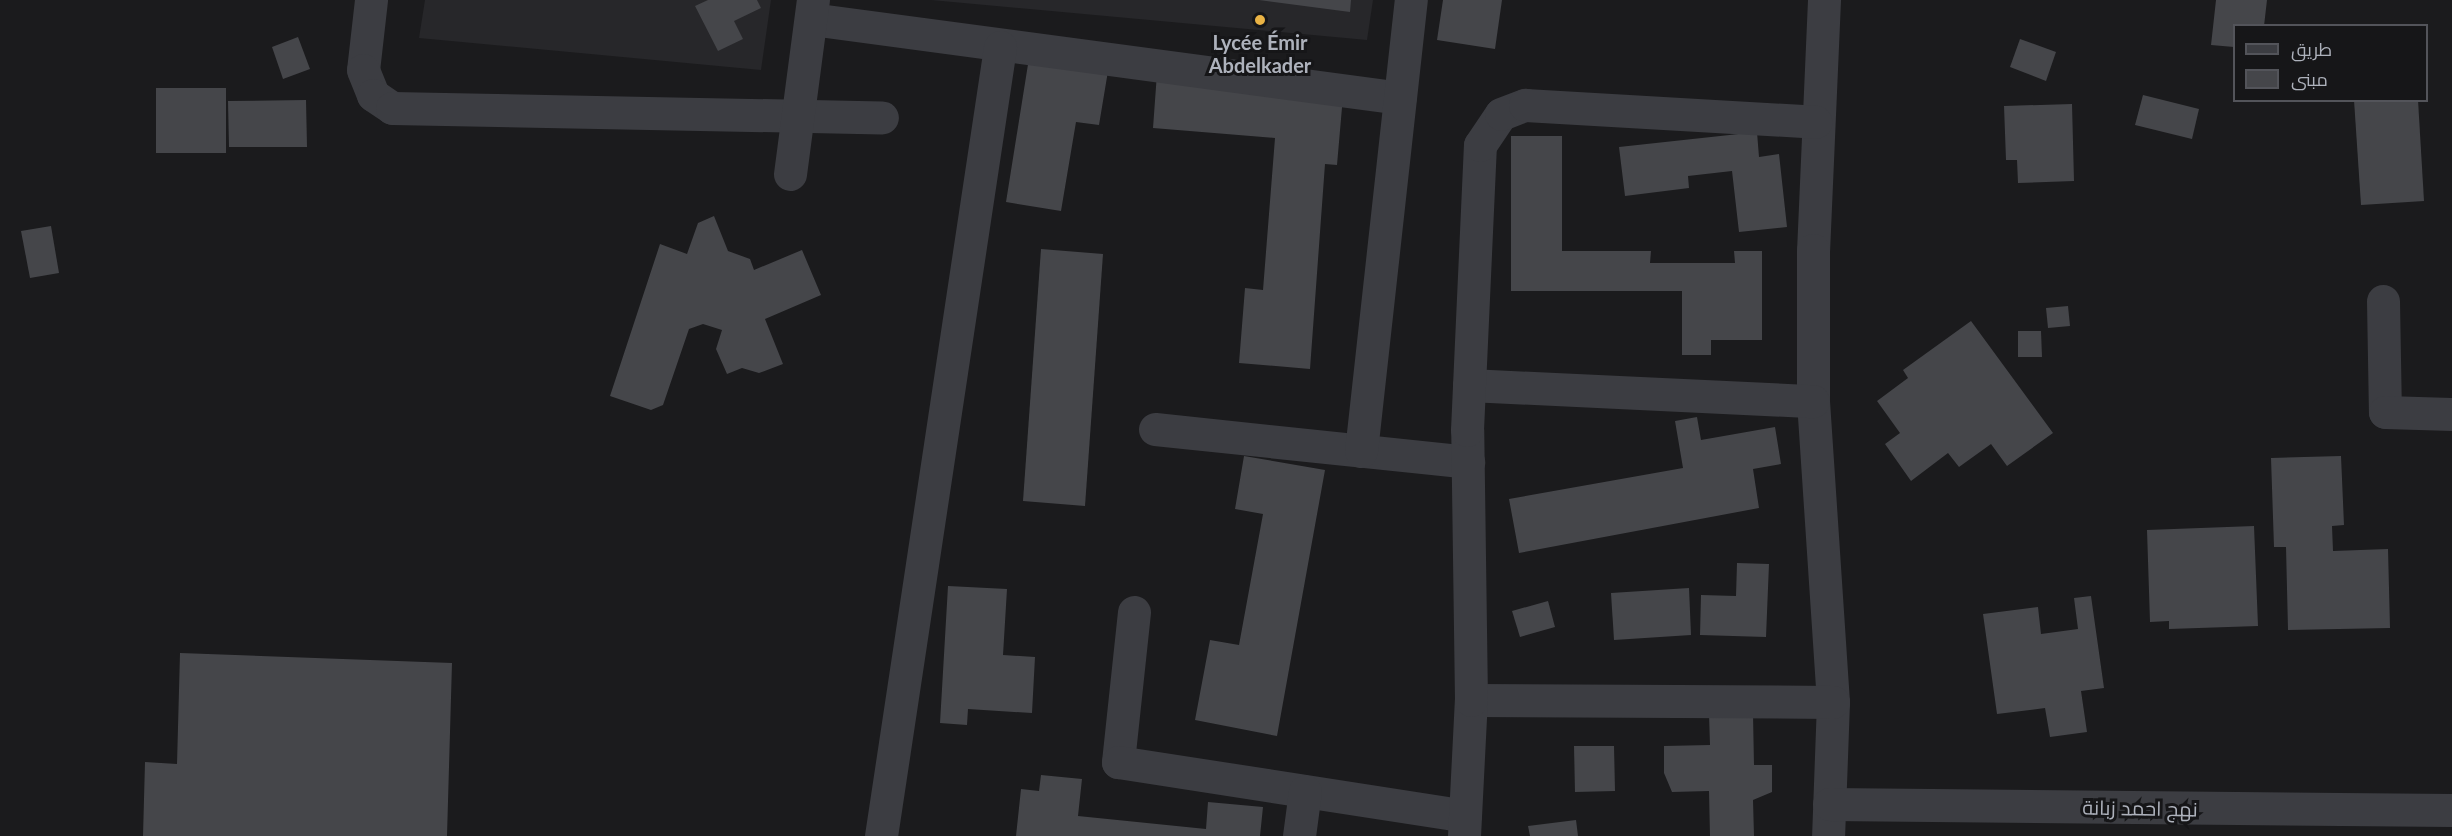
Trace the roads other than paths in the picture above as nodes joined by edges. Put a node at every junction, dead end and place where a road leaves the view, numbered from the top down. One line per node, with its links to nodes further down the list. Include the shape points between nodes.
1 (371, 0): 7 (street, via 363,70 373,95 392,108)
2 (1411, 0): 6 (street)
3 (1824, 0): 9 (street)
4 (812, 10): 5 (street); 7 (street)
5 (1000, 47): 6 (street); 26 (street)
6 (1400, 98): 16 (street)
7 (798, 115): 8 (street); 10 (street)
8 (882, 117)
9 (1816, 122): 12 (street, via 1525,105 1501,114 1480,144); 13 (street)
10 (790, 174)
11 (2383, 301): 14 (street, via 2385,412)
12 (1469, 385): 13 (street); 17 (street)
13 (1813, 401): 20 (street)
14 (2452, 414)
15 (1155, 429): 16 (street)
16 (1361, 451): 17 (street)
17 (1468, 462): 19 (street)
18 (1134, 612): 21 (street, via 1118,762)
19 (1472, 700): 20 (street); 25 (street)
20 (1833, 702): 23 (street)
21 (1305, 791): 25 (street); 27 (street)
22 (2452, 810): 24 (street, نهج احمد زبانة)
23 (1828, 820): 24 (street, نهج احمد زبانة)
24 (2258, 822)
25 (1465, 826)
26 (881, 836)
27 (1299, 836)

